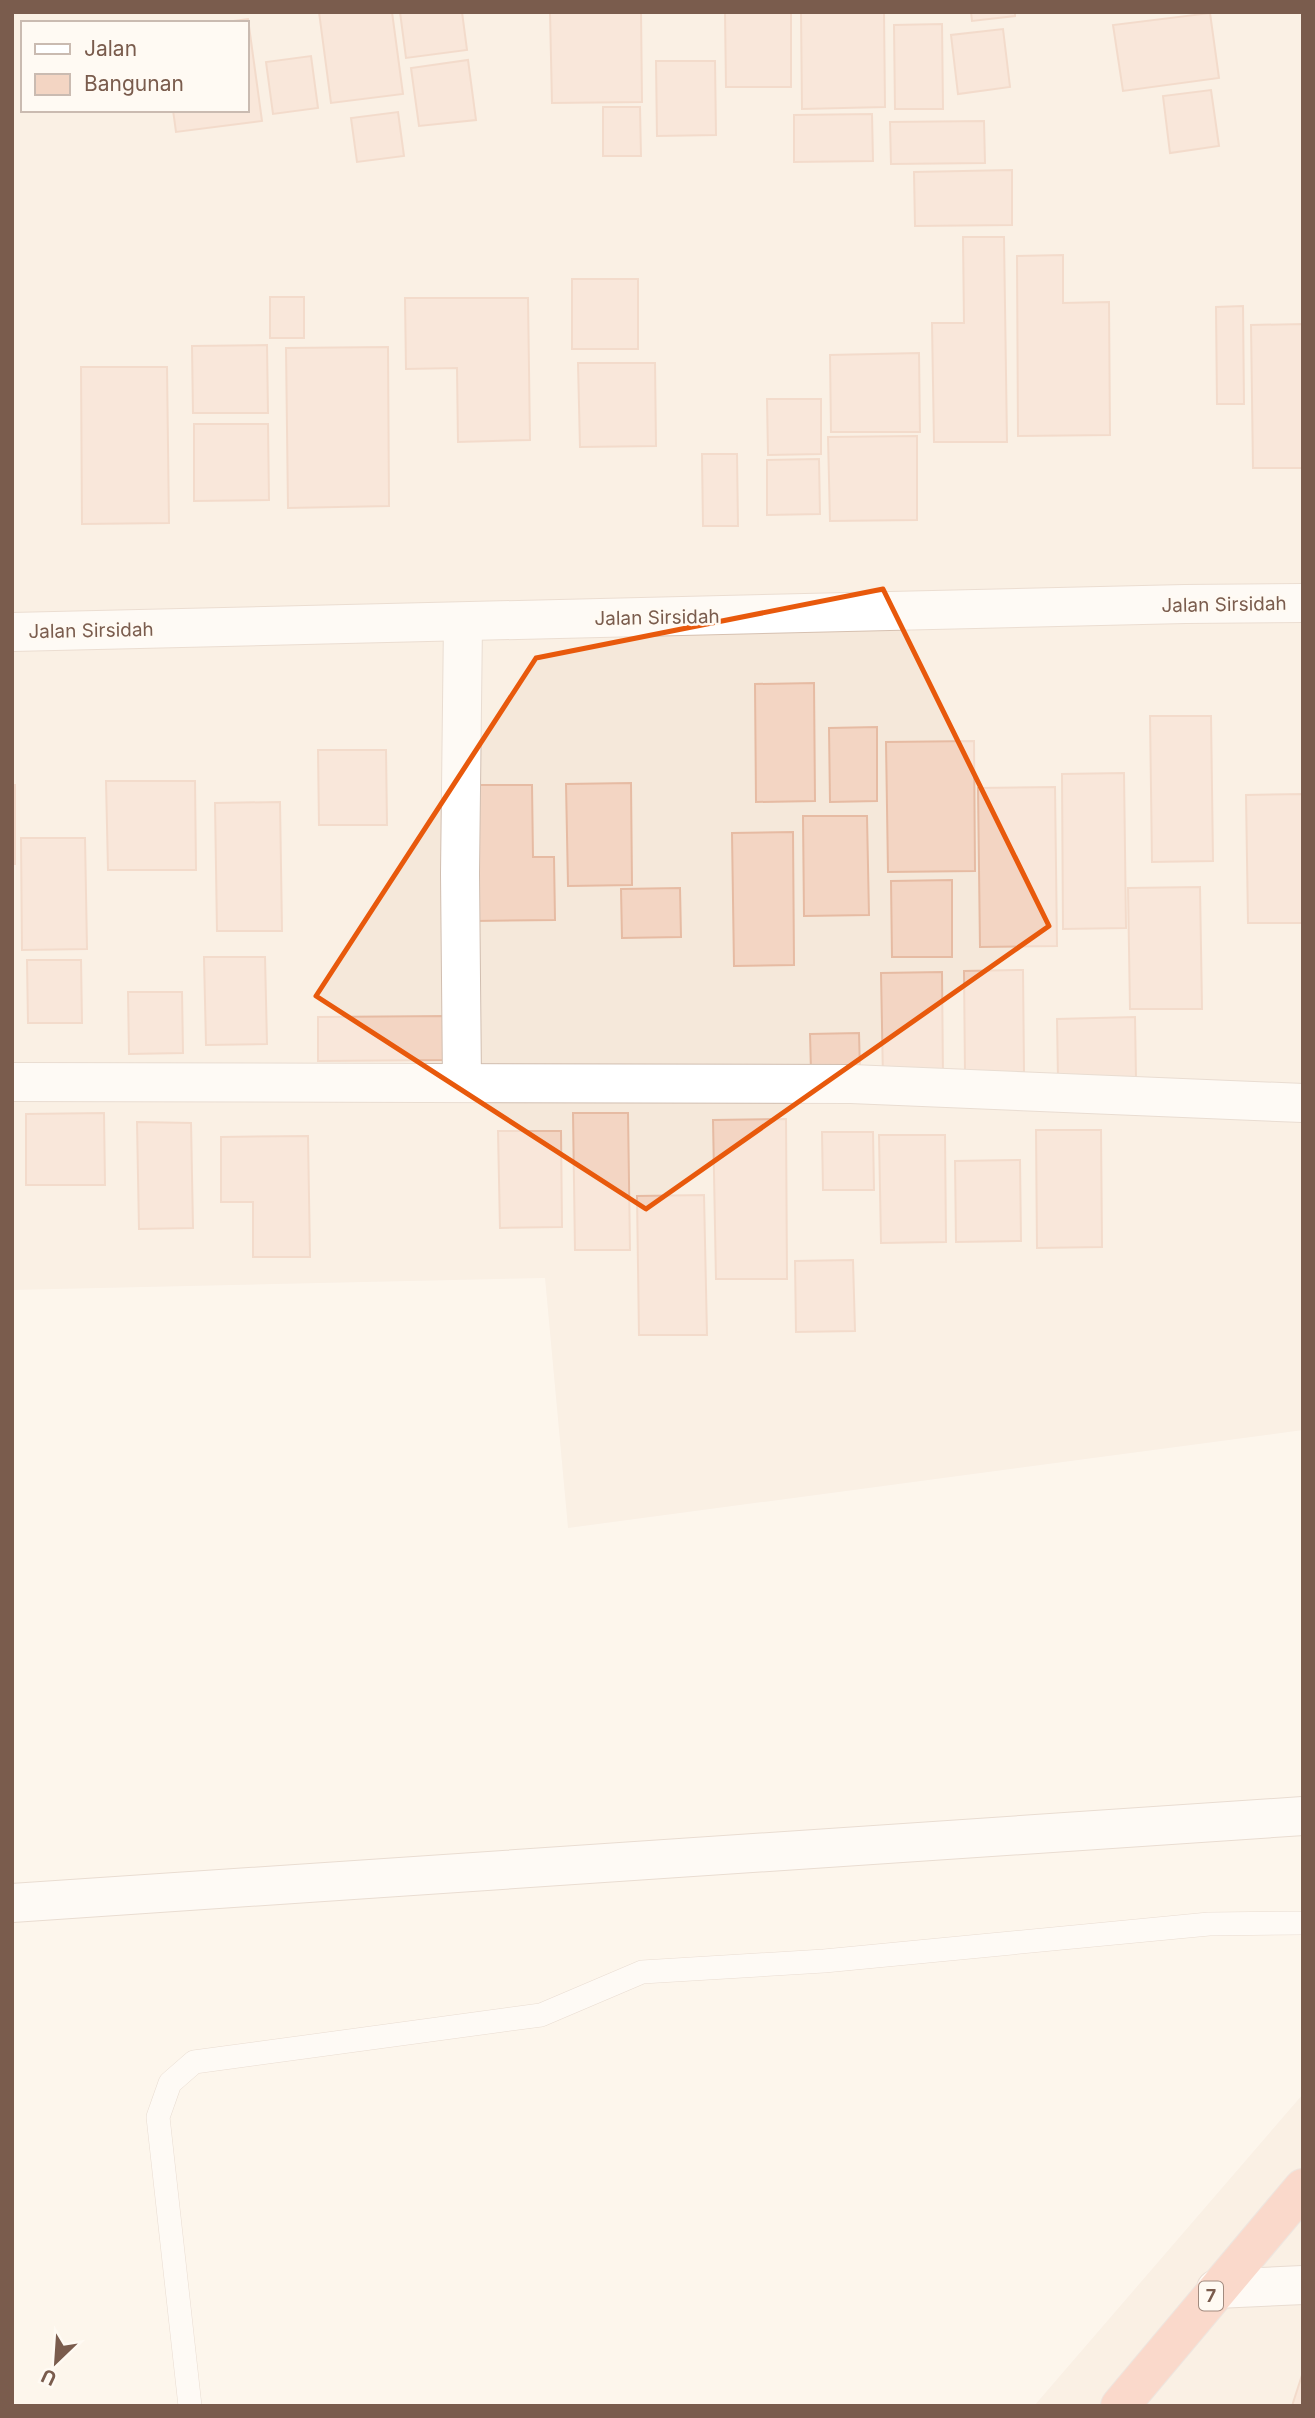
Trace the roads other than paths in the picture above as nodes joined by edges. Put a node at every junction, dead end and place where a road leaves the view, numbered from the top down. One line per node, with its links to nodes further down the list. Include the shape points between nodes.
1 (1303, 603): 2 (street, Jalan Sirsidah)
2 (463, 622): 3 (street, Jalan Sirsidah); 5 (street)
3 (12, 632)
4 (12, 1082): 5 (street)
5 (462, 1083): 6 (street, via 851,1084)
6 (1303, 1103)
7 (1303, 1816): 8 (street)
8 (12, 1903)
9 (1303, 1923): 13 (lane, via 1209,1924 824,1961 642,1972 541,2015 194,2062 170,2083 158,2117)
10 (1303, 2188): 12 (highway, 7)
11 (1303, 2284): 12 (street)
12 (1216, 2289): 14 (highway, 7)
13 (190, 2406)
14 (1120, 2406)

